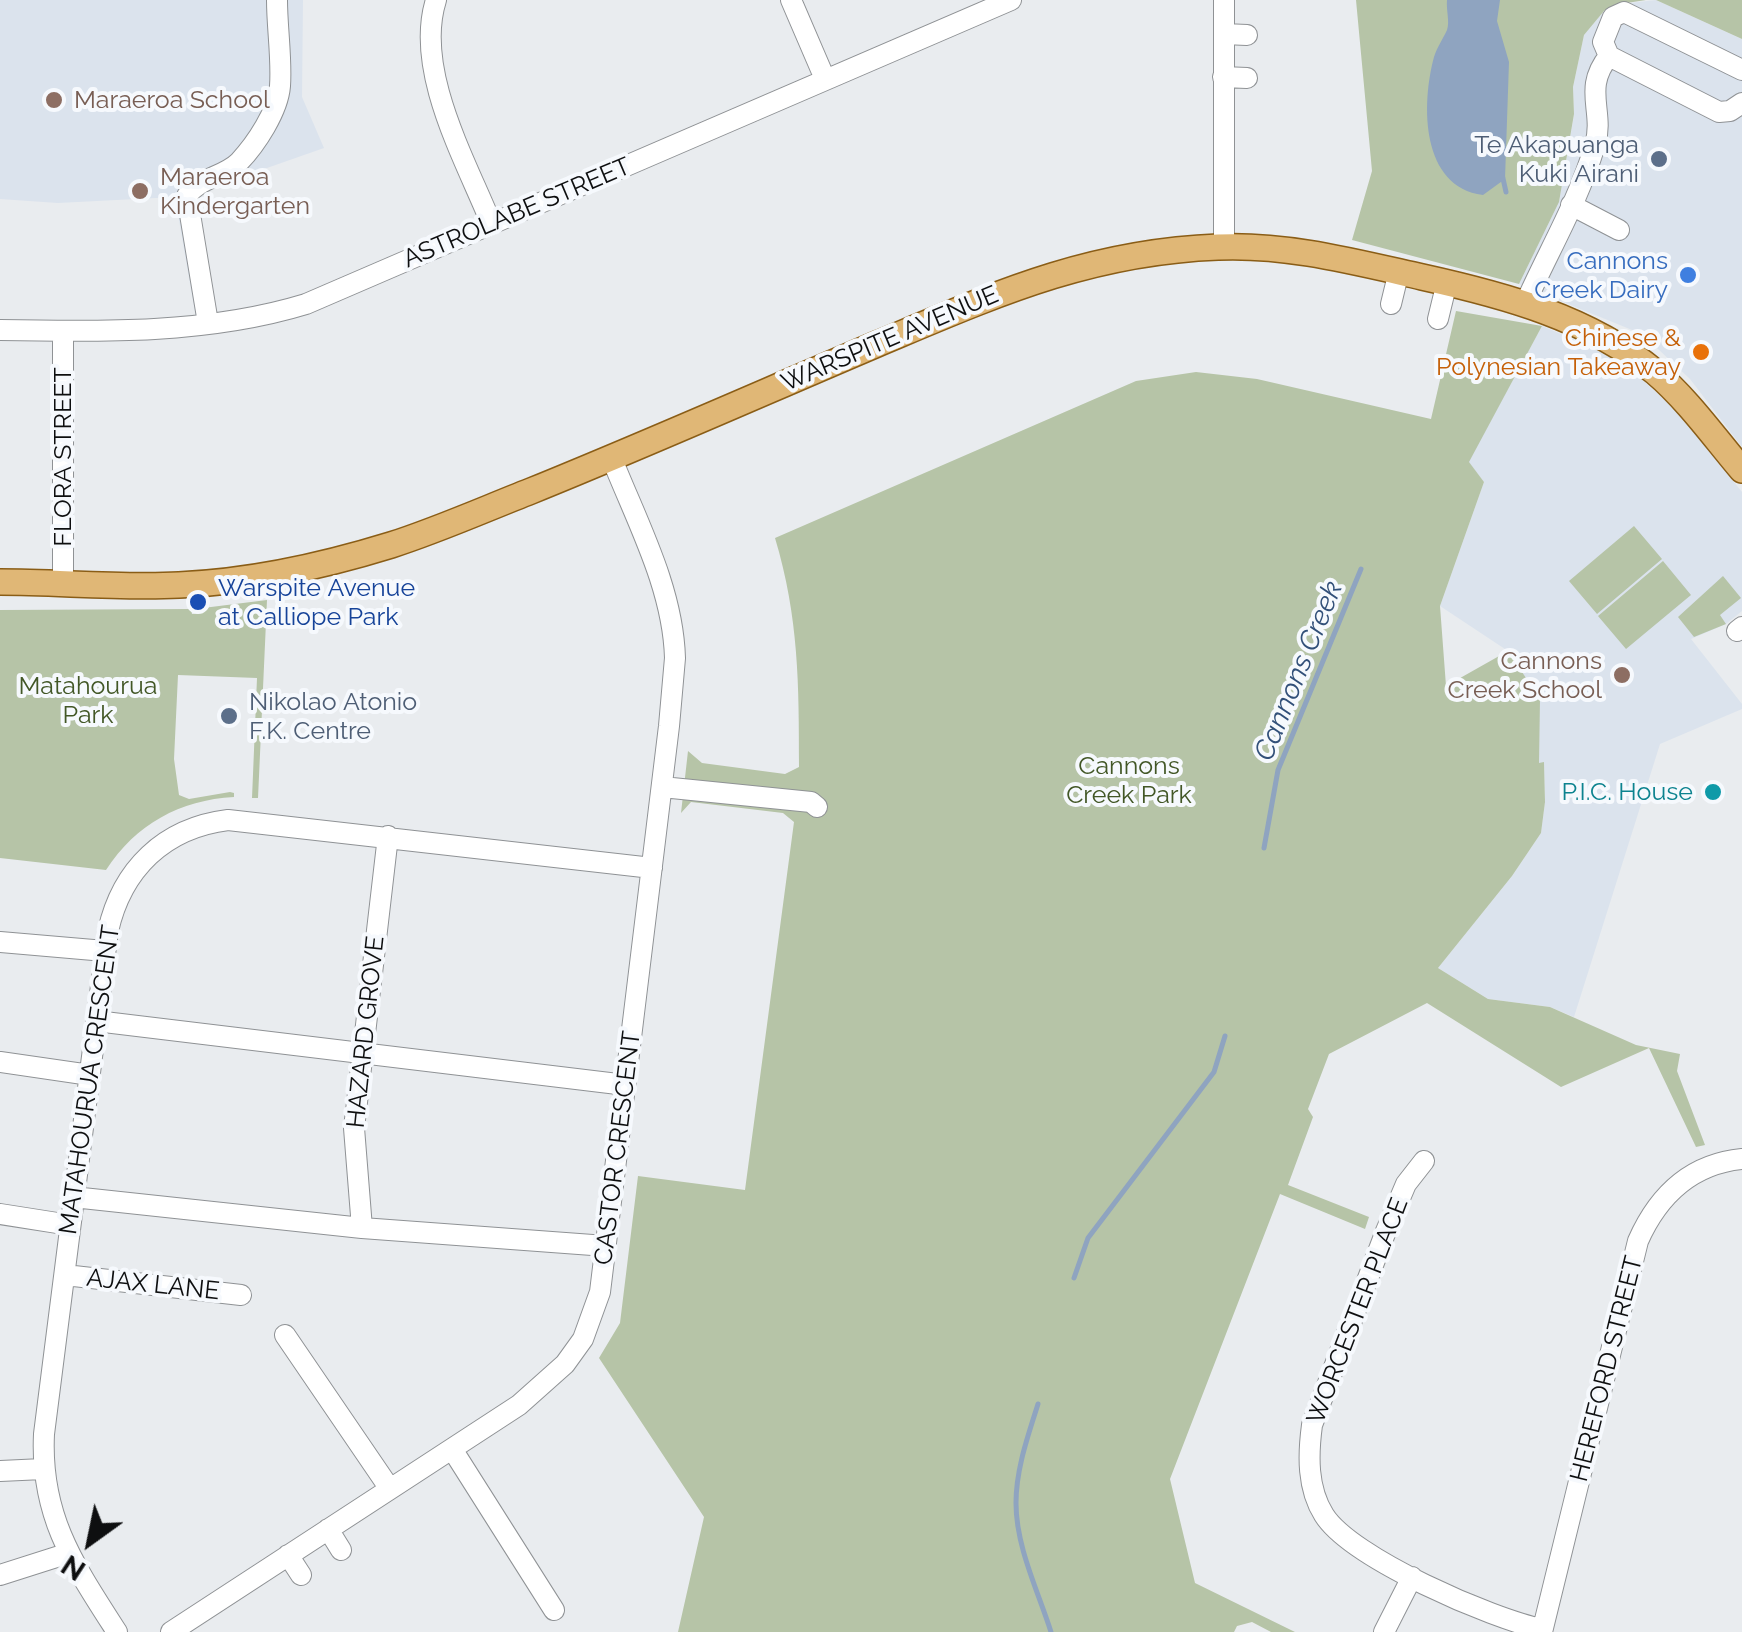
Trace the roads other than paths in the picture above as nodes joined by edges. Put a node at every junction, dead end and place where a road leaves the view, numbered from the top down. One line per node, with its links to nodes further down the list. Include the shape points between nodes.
1 (278, 0): 23 (street, via 278,98 238,162 188,196)
2 (436, 0): 15 (street, via 431,56 441,100)
3 (791, 0): 12 (street)
4 (1011, 0): 12 (street, ASTROLABE STREET)
5 (1224, 0): 6 (street)
6 (1224, 34): 7 (street); 10 (street)
7 (1248, 34)
8 (1610, 56): 9 (street, via 1603,42 1613,17 1624,12); 13 (street, via 1719,112); 14 (street, via 1597,70 1596,141)
9 (1742, 70)
10 (1224, 77): 11 (street); 17 (street)
11 (1247, 78)
12 (825, 79): 15 (street, ASTROLABE STREET)
13 (1742, 103)
14 (1571, 205): 16 (street); 21 (street)
15 (490, 223): 23 (street, ASTROLABE STREET, via 306,304)
16 (1619, 230)
17 (1224, 246): 18 (main road, WARSPITE AVENUE, via 1285,250); 26 (main road, WARSPITE AVENUE, via 1129,256 1038,278)
18 (1398, 272): 19 (main road, WARSPITE AVENUE); 20 (street)
19 (1447, 282): 21 (main road, WARSPITE AVENUE); 22 (street)
20 (1391, 304)
21 (1525, 304): 27 (main road, WARSPITE AVENUE, via 1615,344 1656,373)
22 (1438, 319)
23 (208, 323): 25 (street, ASTROLABE STREET)
24 (0, 330): 25 (street, ASTROLABE STREET)
25 (63, 331): 29 (street, FLORA STREET)
26 (612, 459): 29 (main road, WARSPITE AVENUE, via 350,557 183,585); 30 (street, CASTOR CRESCENT, via 660,579 674,634)
27 (1742, 470)
28 (0, 582): 29 (main road, WARSPITE AVENUE)
29 (62, 583)
30 (662, 787): 31 (street); 33 (street, CASTOR CRESCENT)
31 (817, 807)
32 (388, 836): 33 (street, MATAHOURUA CRESCENT); 35 (street, MATAHOURUA CRESCENT, via 240,820 181,832 152,850 130,876); 37 (street, HAZARD GROVE)
33 (652, 868): 40 (street, CASTOR CRESCENT)
34 (0, 942): 35 (street)
35 (105, 951): 36 (street, MATAHOURUA CRESCENT)
36 (96, 1021): 37 (street); 39 (street, MATAHOURUA CRESCENT)
37 (362, 1054): 40 (street); 46 (street, HAZARD GROVE, via 354,1128)
38 (0, 1062): 39 (street)
39 (90, 1076): 43 (street, MATAHOURUA CRESCENT)
40 (626, 1085): 47 (street, CASTOR CRESCENT)
41 (1742, 1159): 63 (street, HEREFORD STREET, via 1681,1180 1642,1232)
42 (1424, 1161): 61 (street, WORCESTER PLACE, via 1386,1230 1312,1425 1308,1456 1324,1517)
43 (73, 1196): 45 (street, MATAHOURUA CRESCENT); 46 (street)
44 (0, 1214): 45 (street)
45 (70, 1225): 48 (street, MATAHOURUA CRESCENT)
46 (362, 1228): 47 (street)
47 (606, 1246): 51 (street, CASTOR CRESCENT, via 594,1313 566,1364)
48 (65, 1275): 49 (street, AJAX LANE); 52 (street, MATAHOURUA CRESCENT)
49 (241, 1295)
50 (284, 1334): 54 (street)
51 (452, 1449): 54 (street, CASTOR CRESCENT); 62 (street)
52 (42, 1469): 53 (street); 57 (street, MATAHOURUA CRESCENT)
53 (0, 1471)
54 (390, 1489): 55 (street, CASTOR CRESCENT)
55 (328, 1530): 56 (street); 58 (street, CASTOR CRESCENT)
56 (341, 1550)
57 (68, 1553): 59 (street); 64 (street, MATAHOURUA CRESCENT)
58 (288, 1555): 60 (street); 65 (street, CASTOR CRESCENT)
59 (0, 1574)
60 (301, 1575)
61 (1412, 1577): 63 (street, WORCESTER PLACE); 66 (street)
62 (554, 1610)
63 (1542, 1631)
64 (118, 1632)
65 (171, 1632)
66 (1384, 1632)

